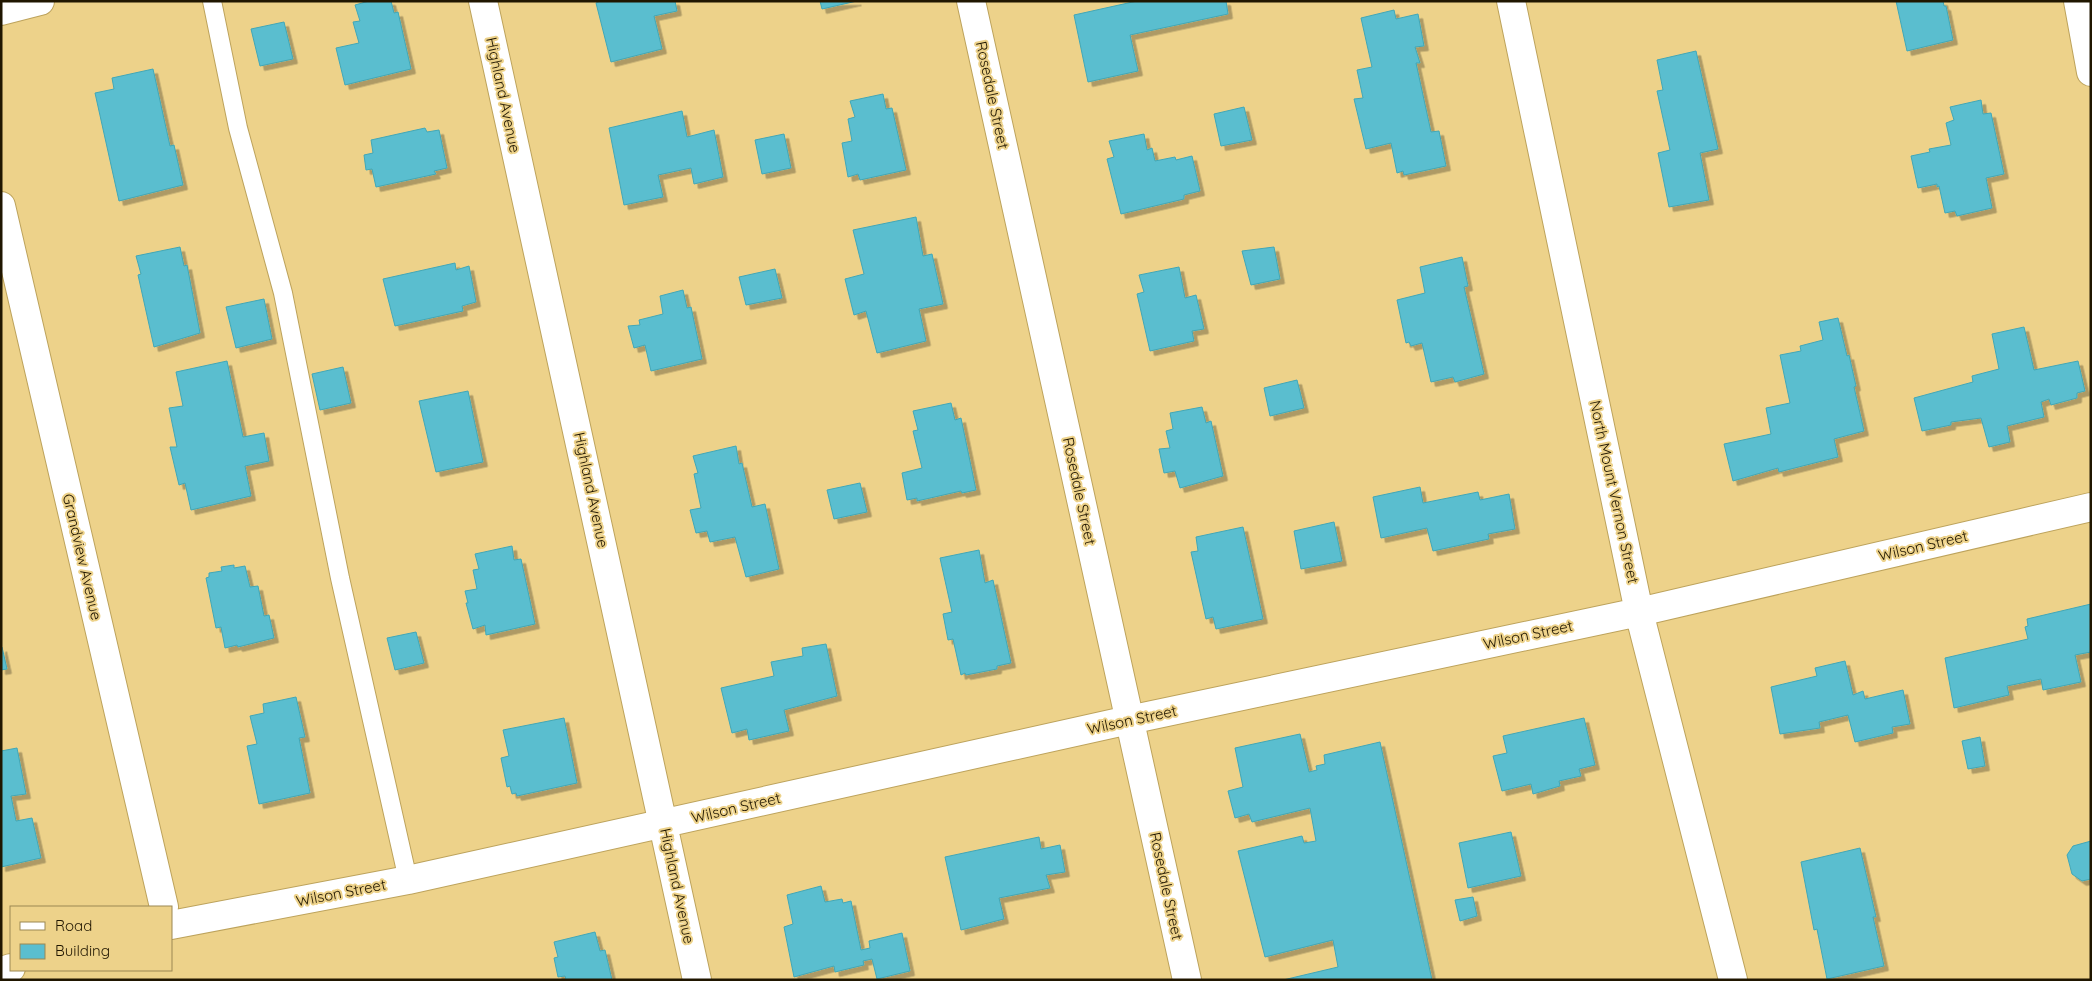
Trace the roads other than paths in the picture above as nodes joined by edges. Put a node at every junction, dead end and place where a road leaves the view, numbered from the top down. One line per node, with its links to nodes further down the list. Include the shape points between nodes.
1 (40, 1): 7 (street)
2 (212, 1): 14 (lane, via 238,128 283,293 340,578)
3 (483, 1): 13 (street, Highland Avenue)
4 (971, 1): 12 (street, Rosedale Street)
5 (1511, 1): 11 (street, North Mount Vernon Street)
6 (2078, 1): 8 (street)
7 (1, 11)
8 (2091, 72)
9 (1, 206): 15 (street, Grandview Avenue)
10 (2091, 507): 11 (street, Wilson Street)
11 (1639, 612): 12 (street, Wilson Street); 19 (street, North Mount Vernon Street)
12 (1130, 720): 13 (street, Wilson Street); 18 (street, Rosedale Street)
13 (664, 824): 14 (street, Wilson Street); 17 (street, Highland Avenue)
14 (408, 880): 16 (street, Wilson Street)
15 (164, 906)
16 (172, 925)
17 (698, 980)
18 (1187, 980)
19 (1733, 980)

